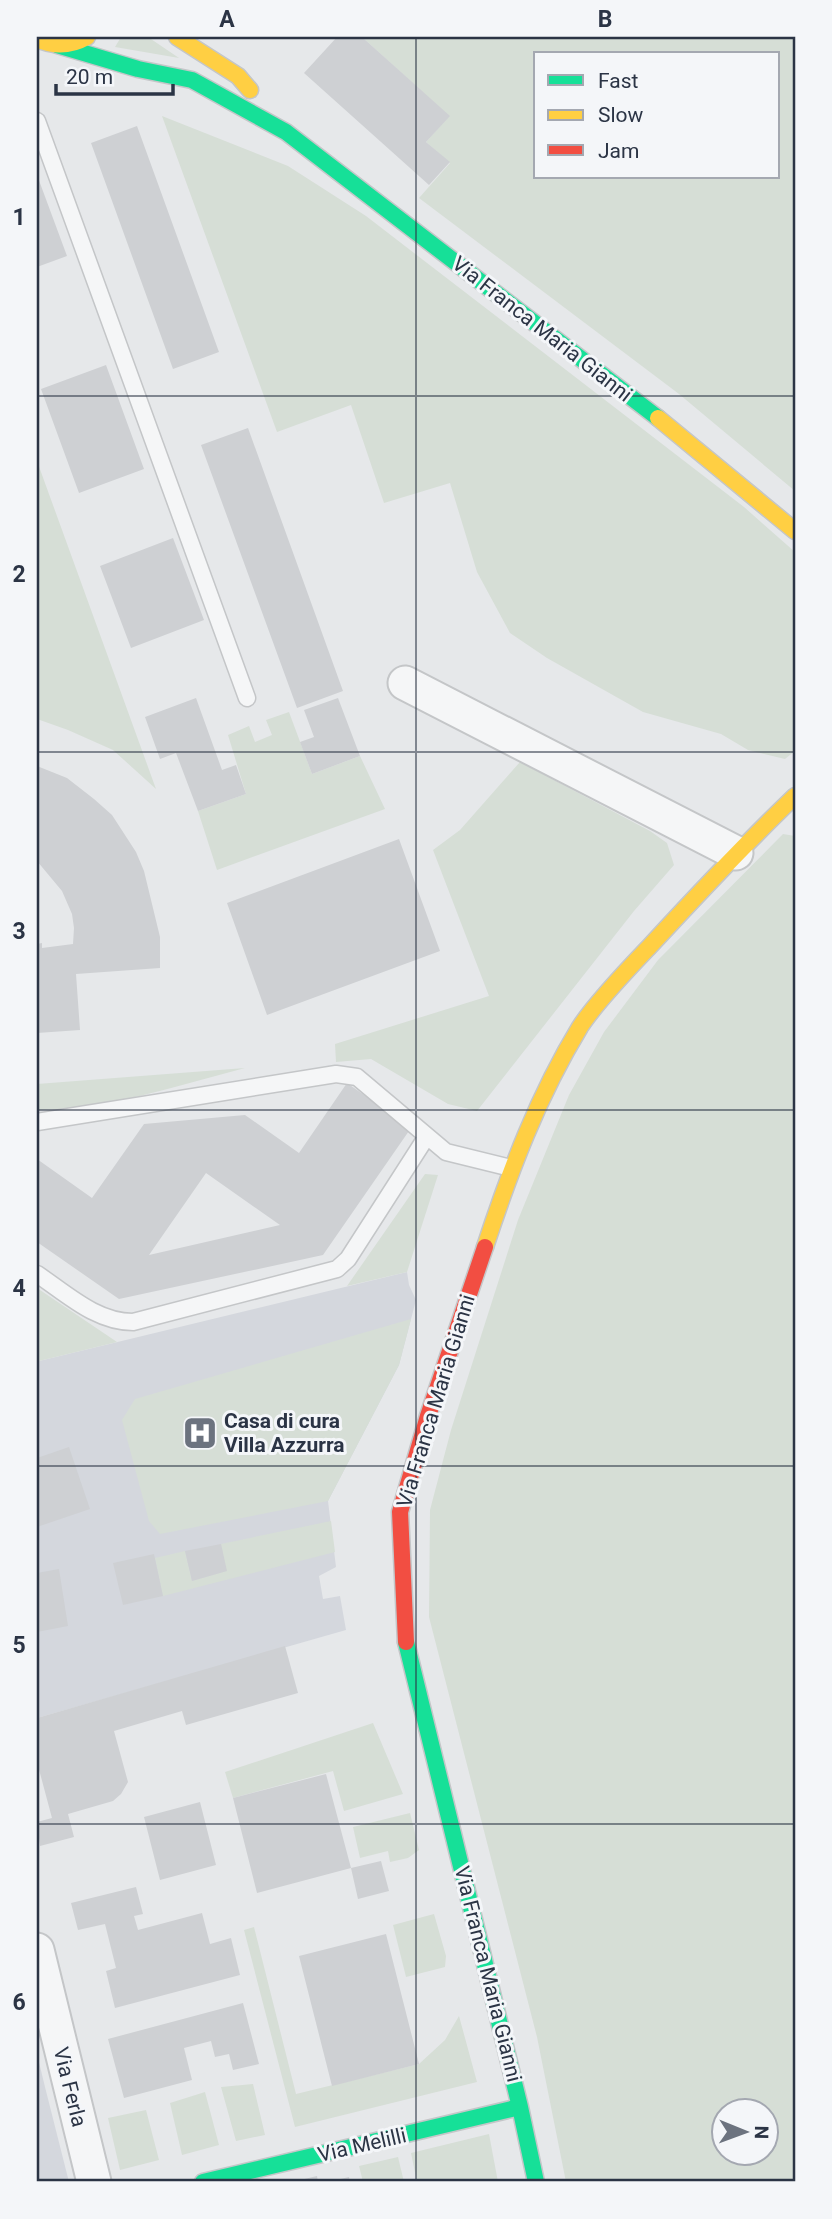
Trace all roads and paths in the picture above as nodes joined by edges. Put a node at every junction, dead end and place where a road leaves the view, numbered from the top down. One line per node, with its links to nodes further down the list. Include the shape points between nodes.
1 (87, 37): 3 (street, via 69,45)
2 (177, 37): 5 (street, via 238,76)
3 (43, 42): 5 (street, via 192,80)
4 (37, 121): 8 (lane)
5 (286, 132): 6 (street, Via Franca Maria Gianni, via 646,408)
6 (795, 531)
7 (405, 683): 10 (street)
8 (247, 698)
9 (795, 796): 10 (street, Via Franca Maria Gianni)
10 (736, 853): 13 (street, Via Franca Maria Gianni, via 582,1024 548,1085)
11 (37, 1122): 12 (lane, via 347,1074 357,1077)
12 (427, 1136): 13 (lane, via 446,1152); 14 (lane, via 348,1259 337,1269 125,1322 100,1317)
13 (511, 1168): 16 (street, Via Franca Maria Gianni, via 400,1512 406,1641)
14 (37, 1274)
15 (37, 1951): 17 (street, Via Ferla)
16 (520, 2107): 18 (street, Via Melilli); 19 (street, Via Franca Maria Gianni)
17 (94, 2182)
18 (203, 2182)
19 (536, 2182)

